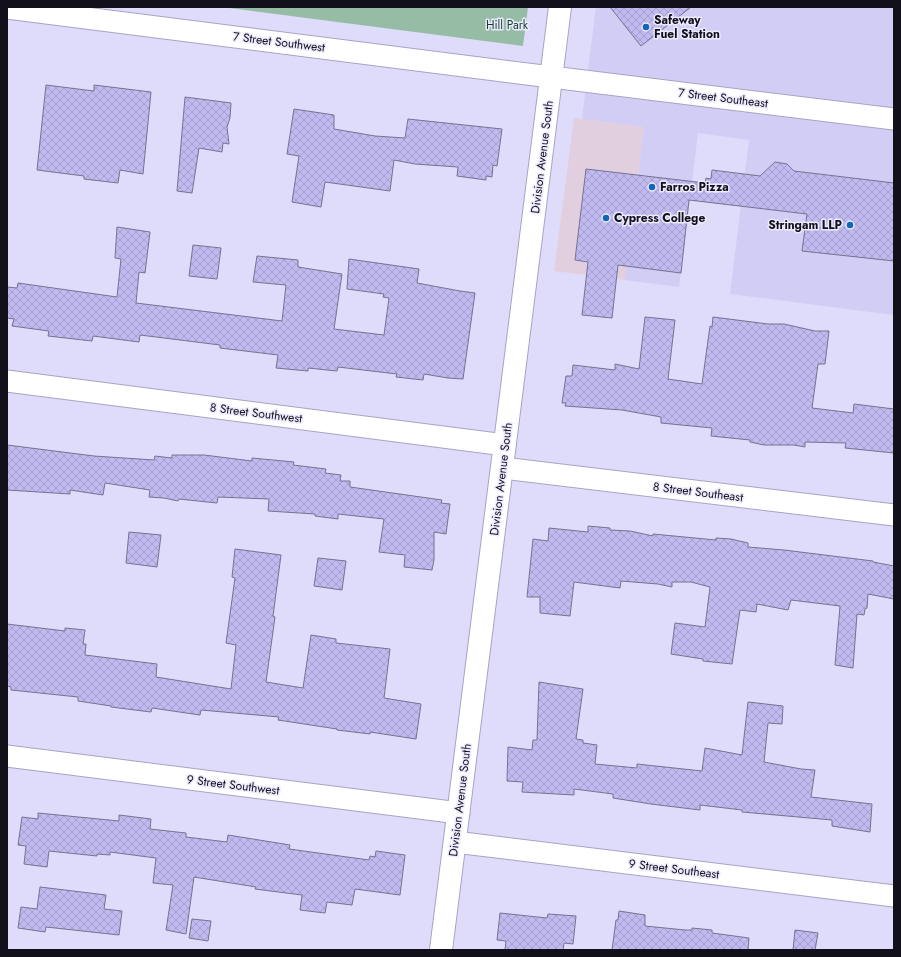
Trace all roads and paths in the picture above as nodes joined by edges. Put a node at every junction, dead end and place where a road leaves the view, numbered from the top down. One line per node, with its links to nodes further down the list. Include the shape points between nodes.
1 (560, 7): 3 (street, Division Avenue South)
2 (7, 8): 3 (street, 7 Street Southwest)
3 (551, 77): 4 (street, 7 Street Southeast); 6 (street, Division Avenue South)
4 (894, 119)
5 (7, 381): 6 (street, 8 Street Southwest)
6 (505, 445): 7 (street, Division Avenue South)
7 (503, 468): 8 (street, 8 Street Southeast); 10 (street, Division Avenue South)
8 (894, 515)
9 (7, 756): 10 (street, 9 Street Southwest)
10 (459, 813): 11 (street, Division Avenue South)
11 (455, 842): 12 (street, 9 Street Southeast); 13 (street, Division Avenue South)
12 (894, 896)
13 (441, 950)

